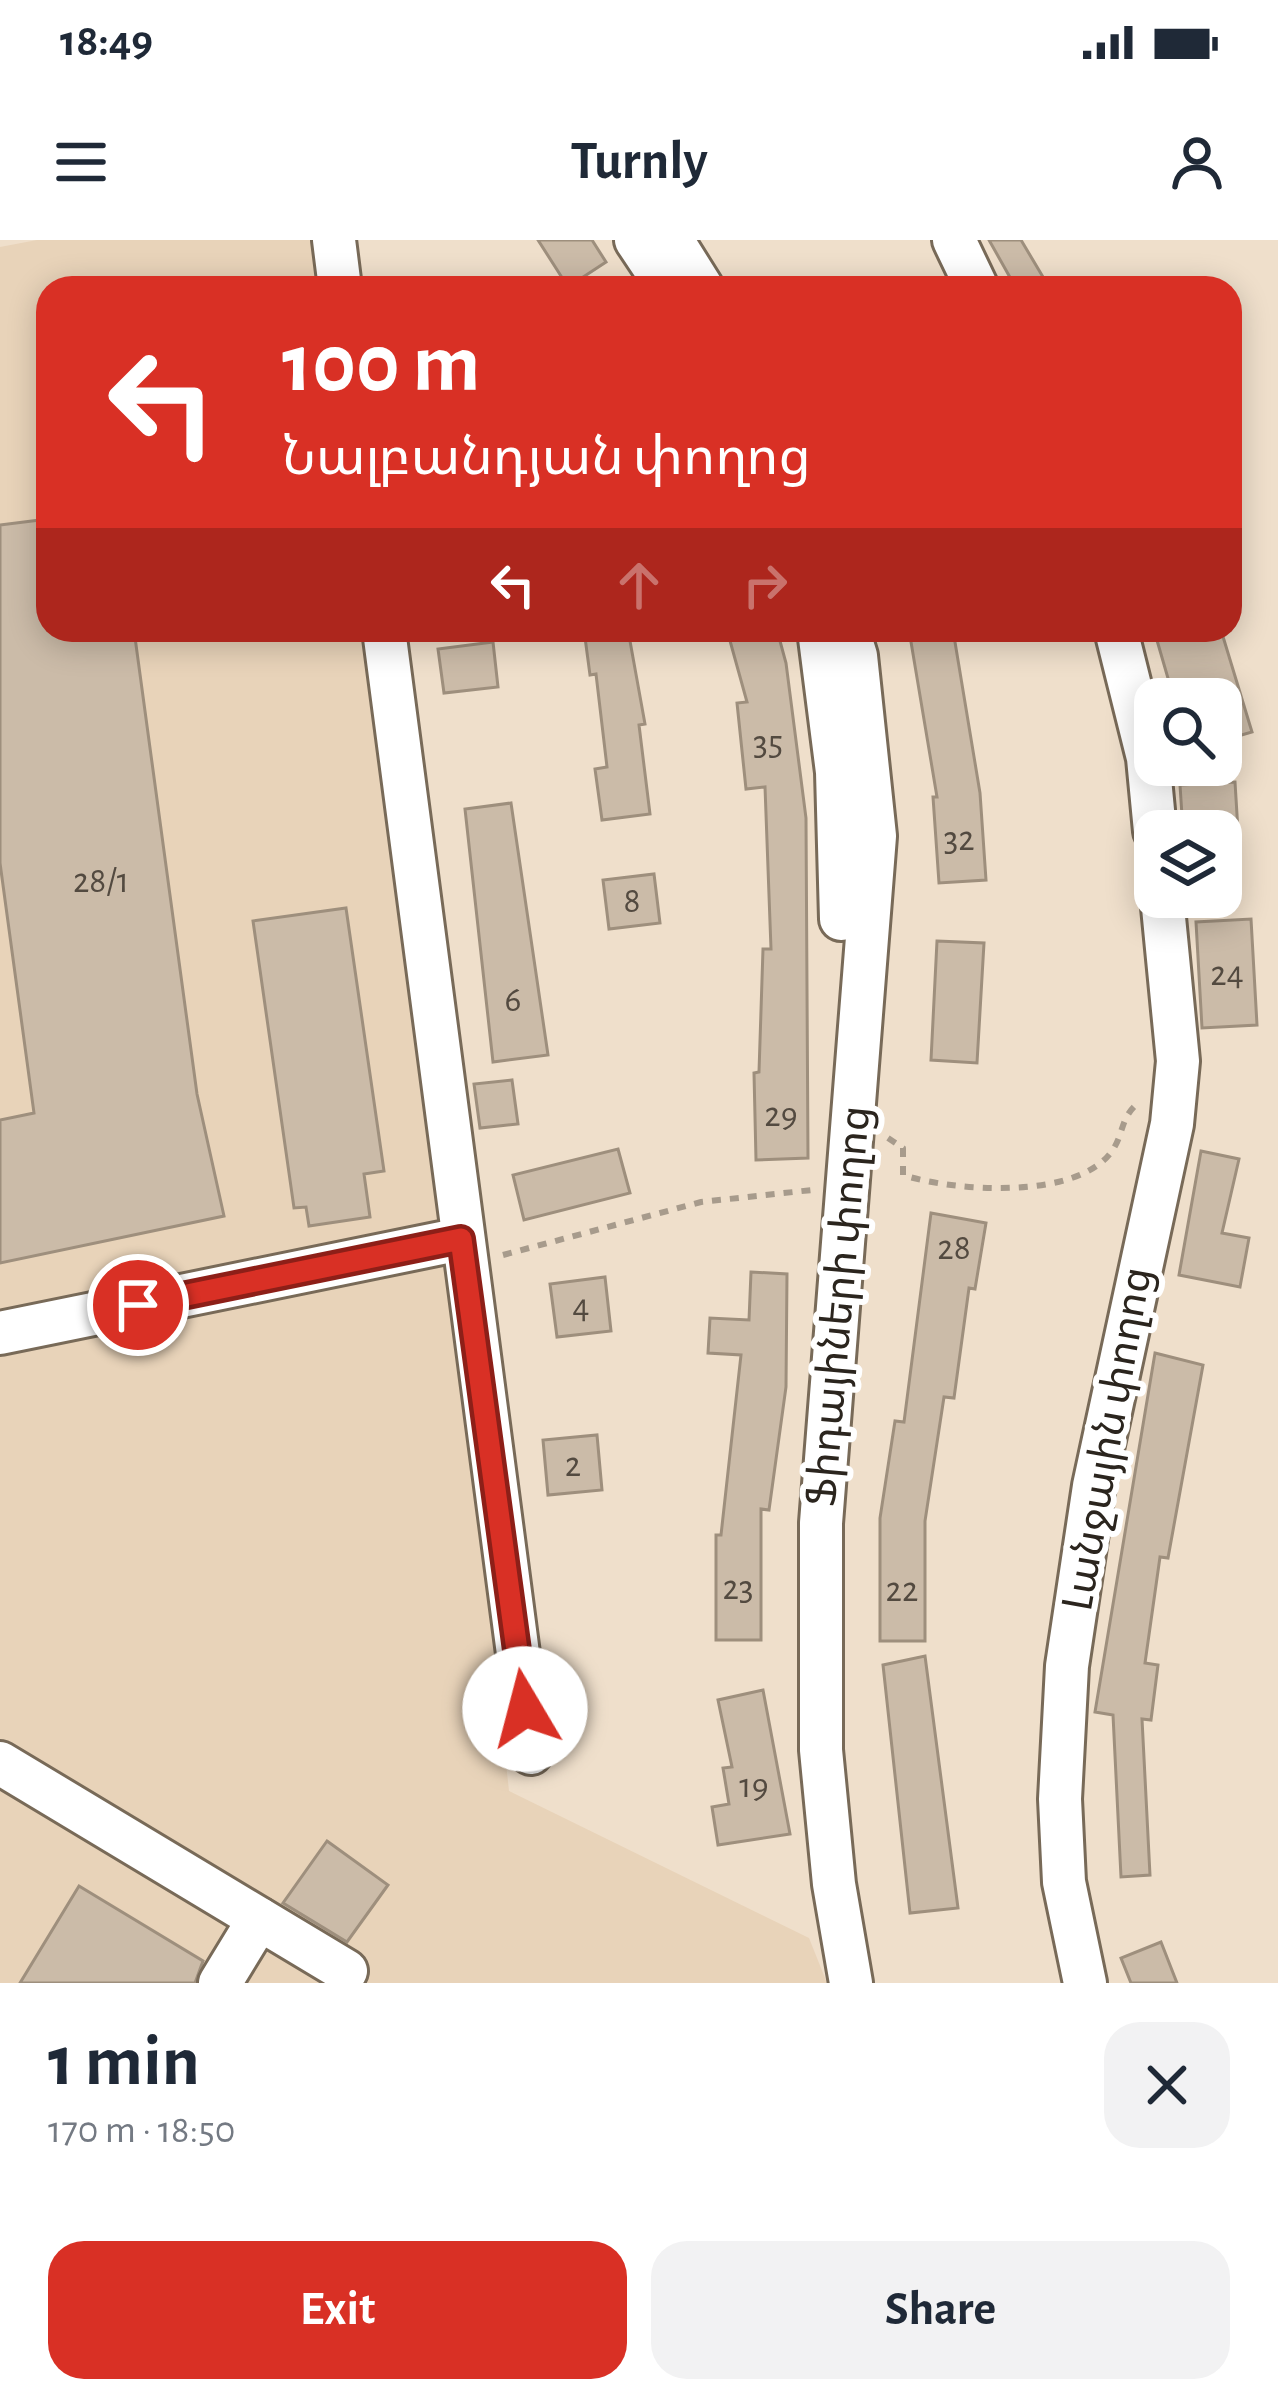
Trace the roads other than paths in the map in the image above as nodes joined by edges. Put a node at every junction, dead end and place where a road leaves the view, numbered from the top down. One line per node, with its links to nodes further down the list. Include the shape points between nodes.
1 (334, 240): 5 (street)
2 (636, 240): 6 (street)
3 (672, 240): 7 (street)
4 (954, 240): 8 (street)
5 (338, 276)
6 (660, 276)
7 (694, 276)
8 (971, 276)
9 (386, 642): 16 (street)
10 (821, 642): 15 (street, via 837,772)
11 (852, 642): 23 (street, Ֆիդայիների փողոց, via 875,836 821,1522 821,1750)
12 (1119, 642): 13 (street)
13 (1153, 810)
14 (1164, 918): 24 (street, Լանջային փողոց, via 1175,1094 1094,1486 1067,1666 1064,1882)
15 (841, 919)
16 (462, 1250): 17 (street); 18 (street)
17 (0, 1333)
18 (531, 1754)
19 (0, 1763): 20 (street)
20 (259, 1918): 21 (street); 22 (street)
21 (346, 1971)
22 (220, 1983)
23 (851, 1983)
24 (1085, 1983)

